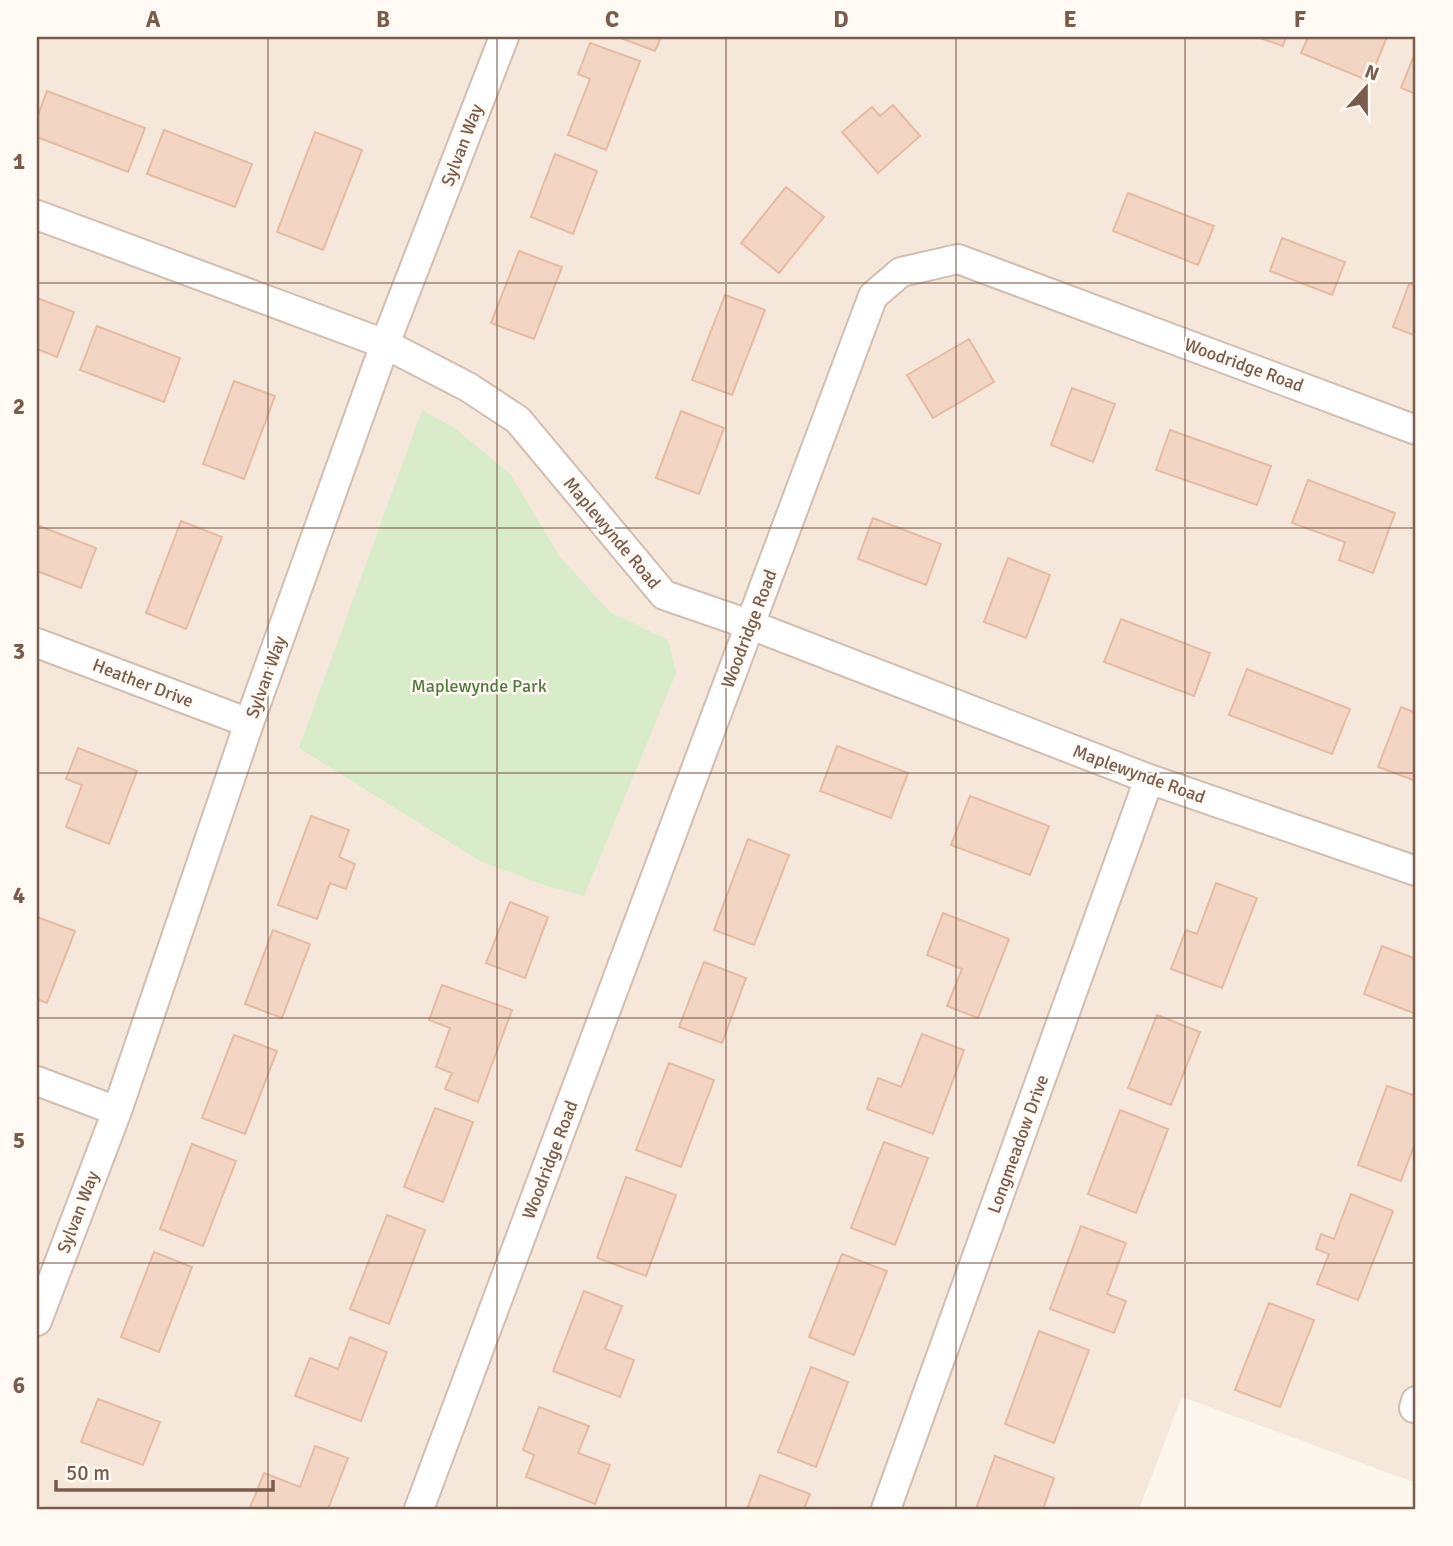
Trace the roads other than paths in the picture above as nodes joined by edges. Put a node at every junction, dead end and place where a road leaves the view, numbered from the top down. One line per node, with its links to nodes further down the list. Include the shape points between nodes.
1 (505, 37): 3 (street, Sylvan Way)
2 (37, 215): 3 (street, Maplewynde Road)
3 (386, 344): 5 (street, Maplewynde Road, via 468,387 518,420 664,595); 7 (street, Sylvan Way)
4 (1416, 430): 5 (street, Woodridge Road, via 958,259 901,272 873,296)
5 (751, 625): 8 (street, Maplewynde Road); 13 (street, Woodridge Road)
6 (37, 643): 7 (street, Heather Drive)
7 (249, 723): 11 (street, Sylvan Way)
8 (1149, 779): 9 (street, Maplewynde Road); 14 (street, Longmeadow Drive)
9 (1416, 871)
10 (37, 1080): 11 (street)
11 (117, 1111): 12 (street, Sylvan Way)
12 (37, 1321)
13 (419, 1509)
14 (886, 1509)

